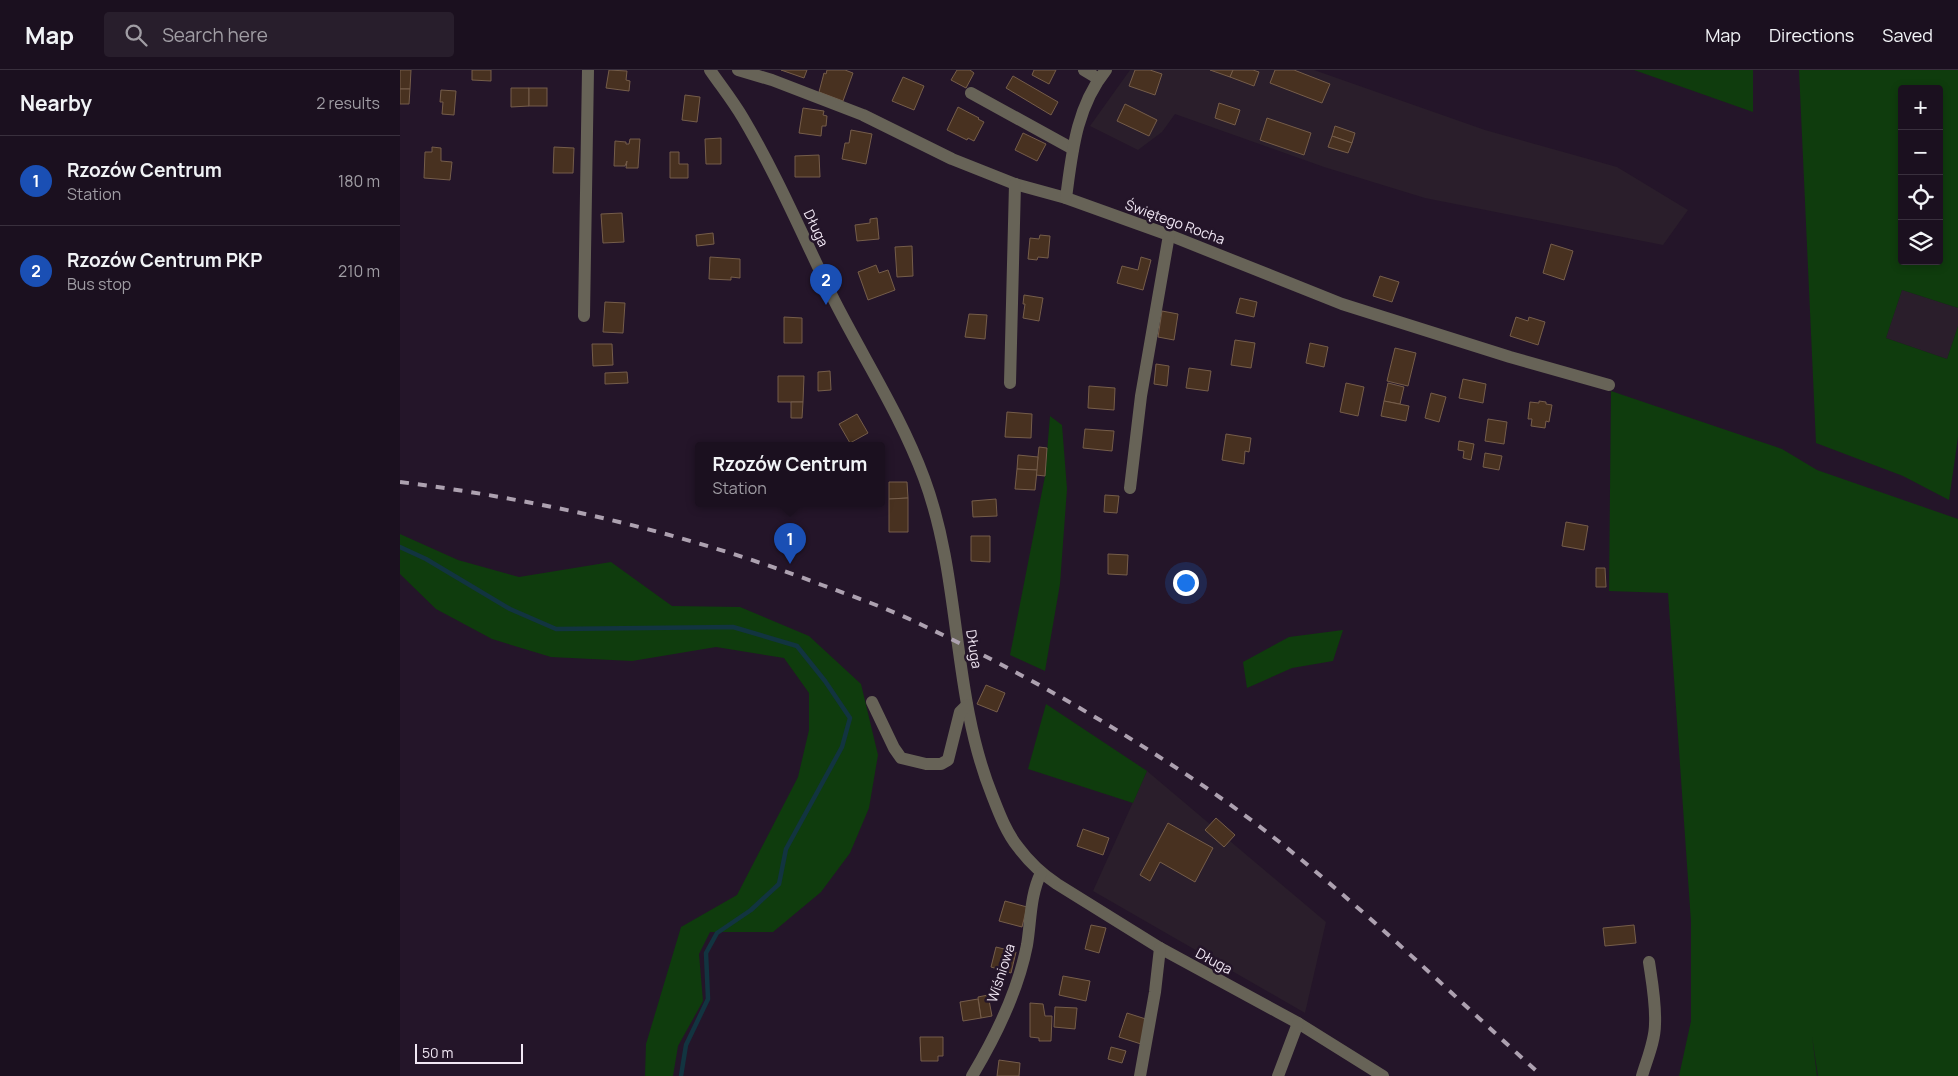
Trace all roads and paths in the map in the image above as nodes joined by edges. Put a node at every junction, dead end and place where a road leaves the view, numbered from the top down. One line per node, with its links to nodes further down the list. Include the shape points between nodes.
1 (588, 70): 11 (street)
2 (710, 70): 16 (street, Długa, via 754,137 918,463 941,537)
3 (738, 70): 8 (street, Świętego Rocha, via 863,115 937,152)
4 (1084, 70): 5 (street)
5 (1102, 74): 7 (street, via 1086,100)
6 (971, 93): 7 (street)
7 (1073, 149): 9 (street)
8 (1015, 184): 9 (street, Świętego Rocha); 12 (street)
9 (1066, 198): 10 (street, Świętego Rocha)
10 (1169, 235): 13 (street, Świętego Rocha, via 1342,304); 14 (street, via 1141,396)
11 (584, 316)
12 (1010, 383)
13 (1609, 385)
14 (1130, 488)
15 (872, 702): 16 (street, via 902,758 934,764 948,760 960,712)
16 (968, 705): 17 (street, Długa, via 987,783 1002,821 1017,846)
17 (1041, 873): 18 (street, Długa); 21 (street, Wiśniowa, via 1035,886 1020,974 1002,1020)
18 (1160, 948): 20 (street, Długa); 22 (street)
19 (1649, 962): 25 (street, via 1656,1025)
20 (1298, 1023): 23 (street); 24 (street, Długa)
21 (972, 1076)
22 (1140, 1076)
23 (1278, 1076)
24 (1383, 1076)
25 (1642, 1076)

